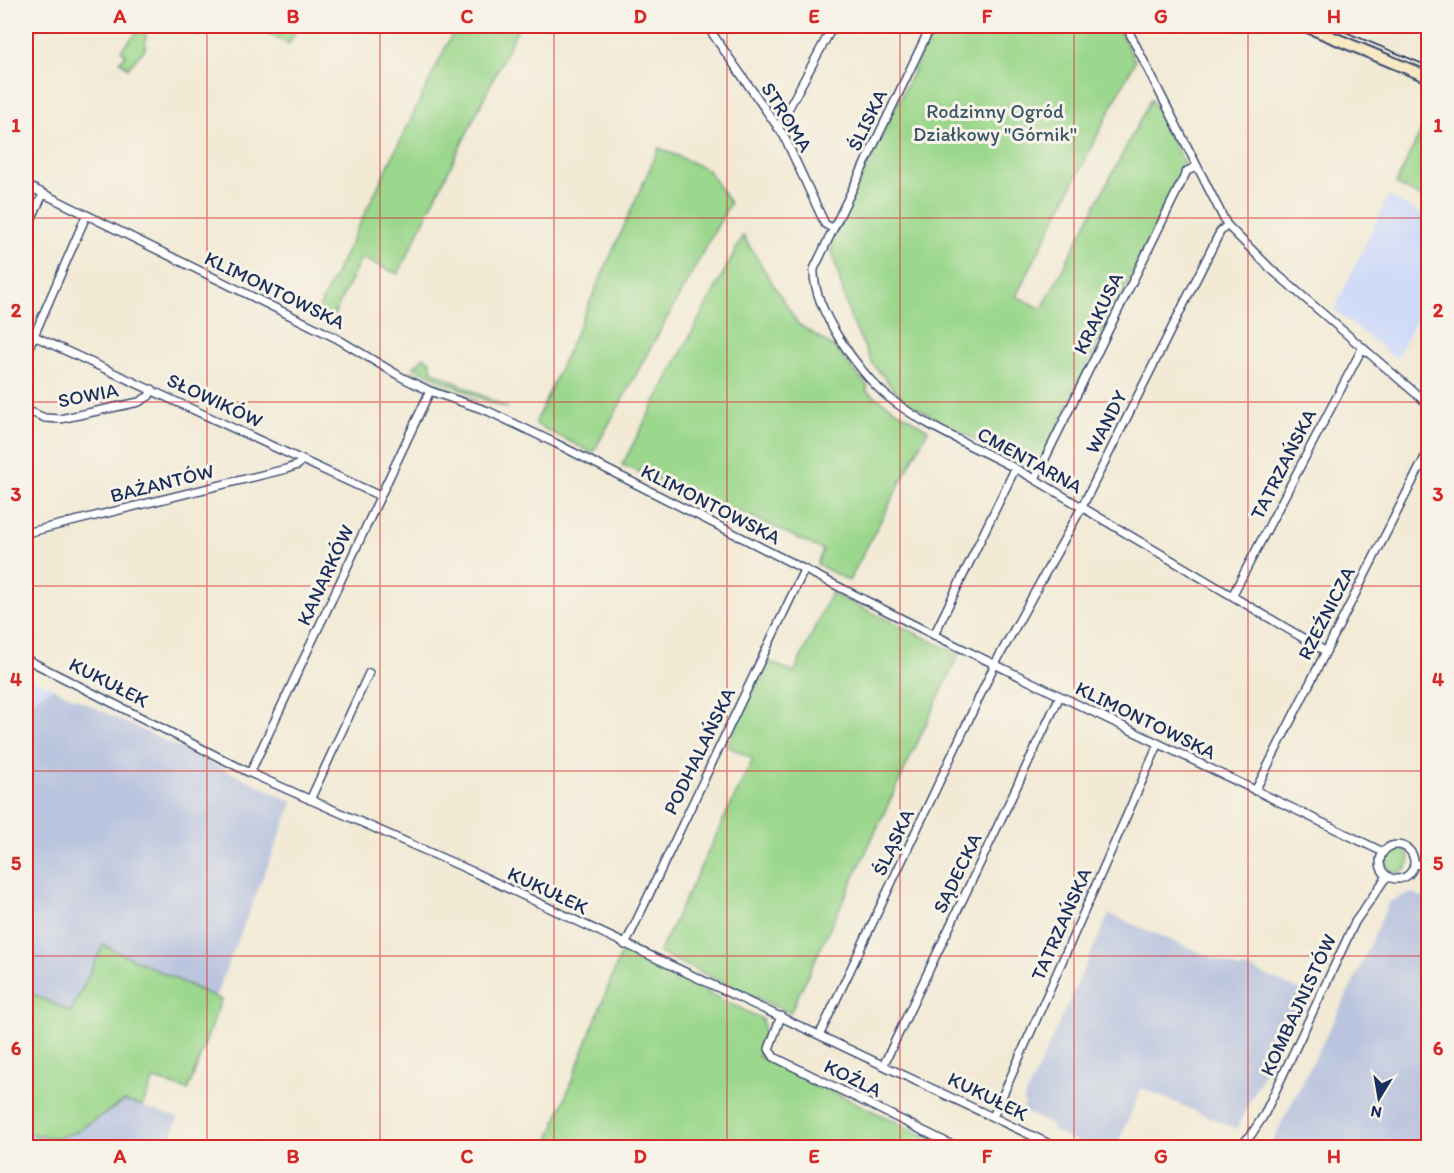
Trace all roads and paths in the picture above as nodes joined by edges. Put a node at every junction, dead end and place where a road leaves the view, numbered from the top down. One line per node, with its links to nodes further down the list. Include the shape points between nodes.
1 (707, 26): 7 (street, STROMA)
2 (832, 26): 7 (street)
3 (931, 26): 13 (street, ŚLISKA)
4 (1126, 26): 8 (street)
5 (1305, 26): 6 (main road)
6 (1428, 77)
7 (778, 128): 13 (street, STROMA, via 825,224)
8 (1196, 167): 12 (street); 25 (street, KRAKUSA, via 1187,171)
9 (26, 185): 10 (street, KLIMONTOWSKA)
10 (43, 194): 11 (street, KLIMONTOWSKA); 14 (street)
11 (86, 216): 15 (street); 19 (street, KLIMONTOWSKA, via 352,346)
12 (1227, 225): 16 (street); 27 (street, WANDY, via 1220,232)
13 (832, 228): 24 (street, CMENTARNA, via 817,259 813,279 838,336 861,367 885,395 914,415)
14 (26, 231)
15 (34, 336): 17 (street); 18 (street, SŁOWIKÓW)
16 (1362, 347): 20 (street); 30 (street, TATRZAŃSKA)
17 (26, 354)
18 (152, 389): 21 (street, SOWIA, via 139,402 60,419); 23 (street, SŁOWIKÓW)
19 (430, 391): 26 (street, KANARKÓW); 29 (street, KLIMONTOWSKA, via 488,411)
20 (1428, 404)
21 (26, 410)
22 (1428, 451): 32 (street, RZEŹNICZA)
23 (302, 459): 26 (street, SŁOWIKÓW); 28 (street, BAŻANTÓW, via 286,469)
24 (1015, 469): 25 (street, CMENTARNA); 31 (street)
25 (1035, 479): 27 (street, CMENTARNA)
26 (380, 496): 38 (street, KANARKÓW)
27 (1082, 507): 30 (street, CMENTARNA); 34 (street, WANDY)
28 (26, 533)
29 (804, 570): 31 (street, KLIMONTOWSKA); 45 (street, PODHALAŃSKA)
30 (1232, 596): 32 (street, CMENTARNA)
31 (934, 635): 34 (street, KLIMONTOWSKA)
32 (1325, 651): 39 (street, RZEŹNICZA)
33 (26, 659): 38 (street, KUKUŁEK)
34 (995, 664): 36 (street, KLIMONTOWSKA); 47 (street, ŚLĄSKA)
35 (369, 673): 40 (street)
36 (1060, 696): 37 (street, KLIMONTOWSKA); 48 (street, SĄDECKA)
37 (1158, 745): 39 (street, KLIMONTOWSKA); 49 (street, TATRZAŃSKA)
38 (250, 773): 40 (street, KUKUŁEK)
39 (1255, 791): 41 (street, KLIMONTOWSKA)
40 (310, 800): 45 (street, KUKUŁEK)
41 (1383, 852): 42 (street, via 1390,846 1405,846); 44 (street, via 1380,865)
42 (1415, 863): 43 (street); 44 (street, via 1405,878)
43 (1428, 869)
44 (1387, 876): 52 (street, KOMBAJNISTÓW, via 1355,922 1264,1115)
45 (625, 945): 46 (street, KUKUŁEK)
46 (781, 1016): 47 (street, KUKUŁEK); 50 (street, KOŹLA, via 770,1049 774,1057)
47 (820, 1034): 48 (street, KUKUŁEK)
48 (884, 1064): 49 (street, KUKUŁEK)
49 (993, 1117): 51 (street, KUKUŁEK)
50 (958, 1148)
51 (1058, 1148)
52 (1238, 1148)

